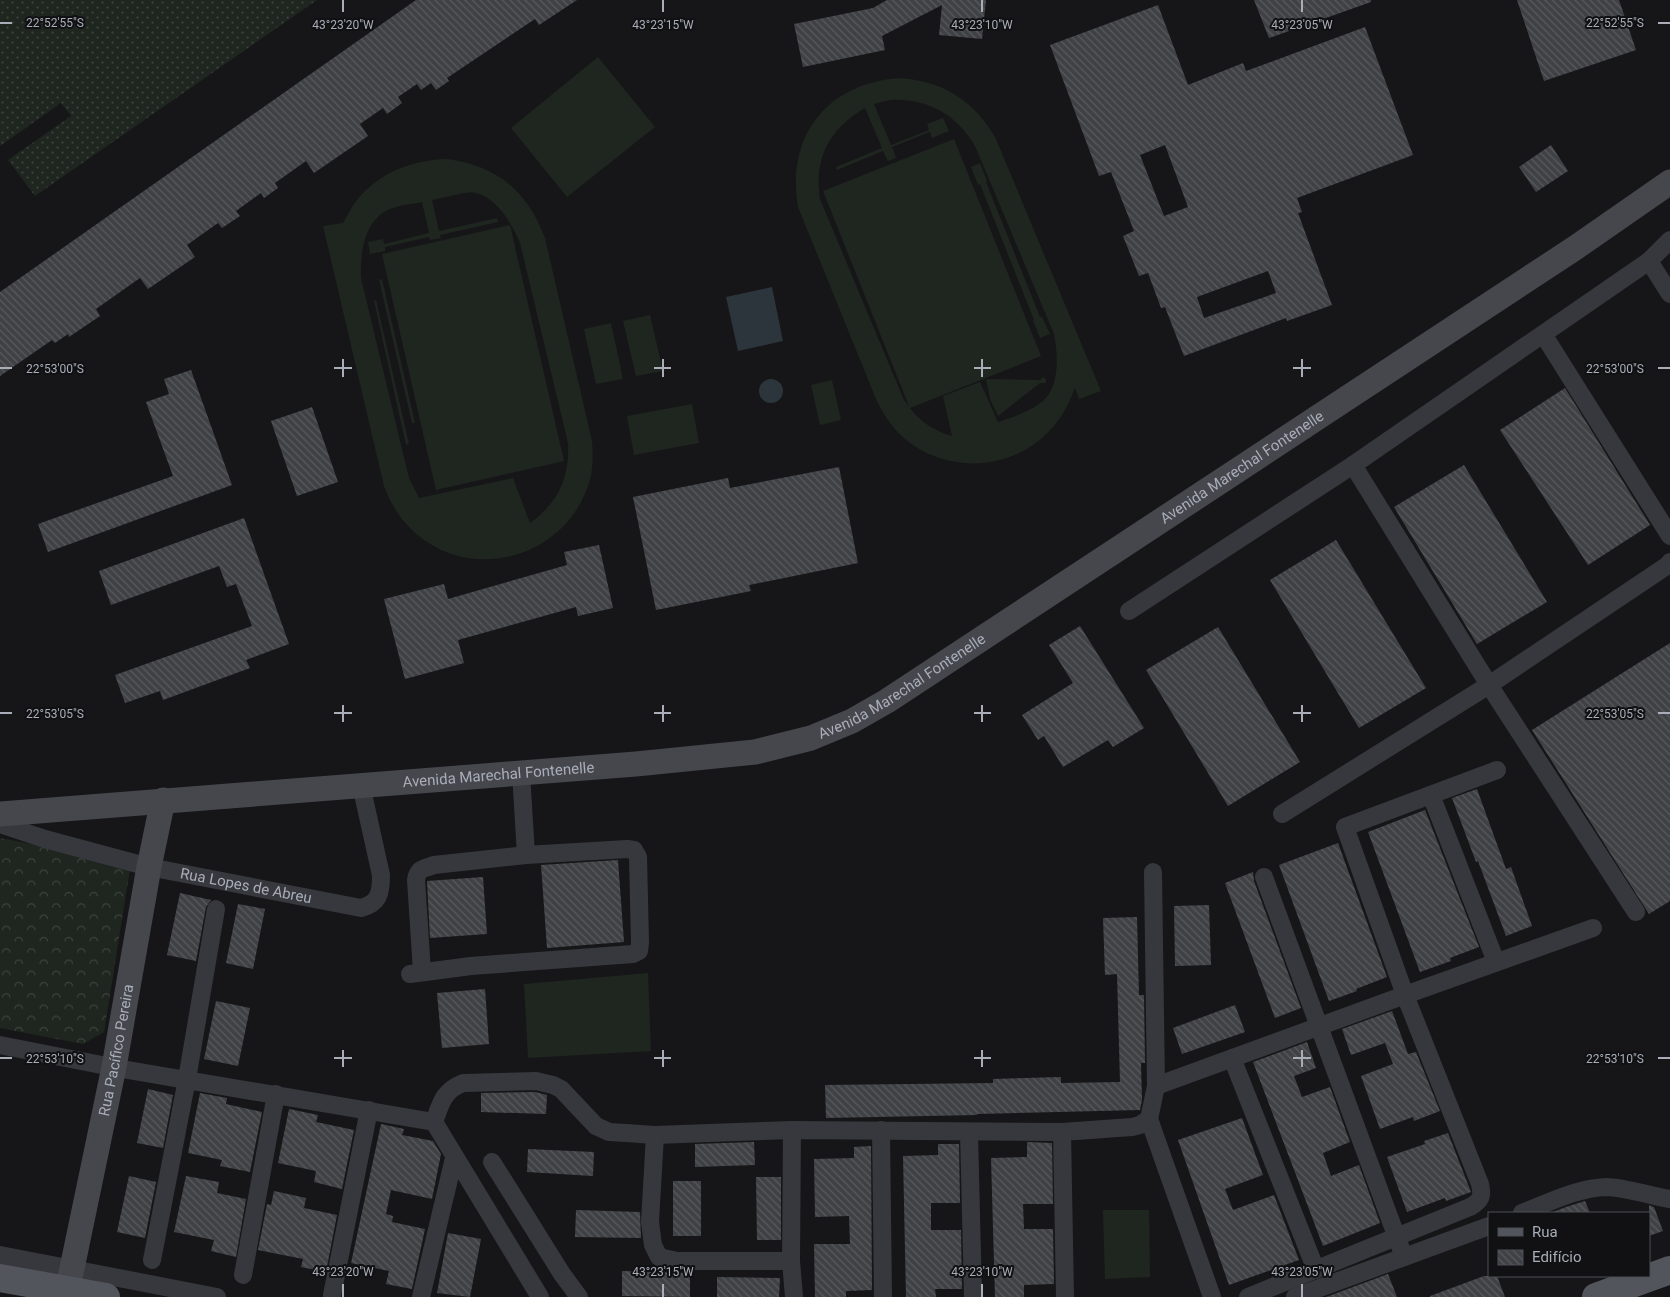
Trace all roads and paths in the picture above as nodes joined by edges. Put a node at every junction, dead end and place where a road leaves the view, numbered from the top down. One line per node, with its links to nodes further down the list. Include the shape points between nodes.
1 (1670, 182): 12 (main road, Avenida Marechal Fontenelle, via 887,701 852,721 811,738 755,752)
2 (1670, 240): 3 (street)
3 (1649, 261): 4 (street); 5 (street)
4 (1670, 294)
5 (1543, 334): 6 (street); 7 (street)
6 (1353, 466): 9 (street); 10 (street)
7 (1670, 536)
8 (1670, 562): 10 (street)
9 (1129, 611)
10 (1489, 685): 17 (street); 24 (street)
11 (1497, 770): 14 (street)
12 (521, 773): 13 (main road, Avenida Marechal Fontenelle); 19 (street)
13 (361, 785): 15 (main road, Avenida Marechal Fontenelle); 20 (street, Rua Lopes de Abreu, via 381,876 378,898 372,905 361,908)
14 (1431, 795): 26 (street); 27 (street, via 1344,826)
15 (163, 800): 16 (main road, Avenida Marechal Fontenelle); 20 (main road, Rua Pacífico Pereira)
16 (0, 814)
17 (1282, 814)
18 (0, 824): 20 (street, Rua Lopes de Abreu)
19 (526, 855): 19 (street, via 634,850 638,857 639,951 416,973 418,873 434,865)
20 (149, 867): 31 (main road, Rua Pacífico Pereira)
21 (1153, 872): 33 (street)
22 (1264, 877): 28 (street)
23 (216, 909): 32 (street)
24 (1636, 912)
25 (1593, 928): 26 (street)
26 (1496, 962): 27 (street)
27 (1405, 995): 28 (street); 48 (street, via 1482,1193 1478,1202 1470,1207)
28 (1319, 1026): 30 (street); 48 (street)
29 (0, 1046): 31 (street)
30 (1232, 1058): 33 (street); 53 (street)
31 (114, 1067): 32 (street); 57 (main road, Rua Pacífico Pereira)
32 (187, 1079): 34 (street); 51 (street)
33 (1156, 1086): 36 (street)
34 (276, 1094): 35 (street); 55 (street)
35 (369, 1110): 37 (street); 58 (street)
36 (1149, 1120): 41 (street, via 1132,1127); 68 (street)
37 (434, 1122): 42 (street, via 444,1095 454,1087 536,1082 561,1089 596,1126 609,1132); 43 (street)
38 (792, 1130): 39 (street); 42 (street); 52 (street)
39 (881, 1130): 40 (street); 65 (street)
40 (969, 1132): 41 (street); 66 (street)
41 (1062, 1132): 67 (street)
42 (655, 1135): 52 (street, via 650,1222 653,1245 659,1257 677,1261)
43 (454, 1158): 61 (street); 62 (street)
44 (492, 1162): 63 (street)
45 (1670, 1199): 46 (street, via 1608,1187 1596,1188)
46 (1525, 1212)
47 (1488, 1226): 50 (street)
48 (1396, 1236): 50 (street); 53 (street)
49 (0, 1255): 57 (street)
50 (1404, 1257): 70 (street)
51 (152, 1260)
52 (791, 1261): 64 (street)
53 (1316, 1270): 69 (street)
54 (1670, 1270): 71 (main road)
55 (243, 1275)
56 (0, 1278): 57 (main road)
57 (68, 1285): 59 (main road); 60 (street)
58 (332, 1295)
59 (106, 1297)
60 (218, 1297)
61 (421, 1297)
62 (540, 1297)
63 (579, 1297)
64 (794, 1297)
65 (883, 1297)
66 (973, 1297)
67 (1065, 1297)
68 (1212, 1297)
69 (1248, 1297)
70 (1295, 1297)
71 (1596, 1297)

